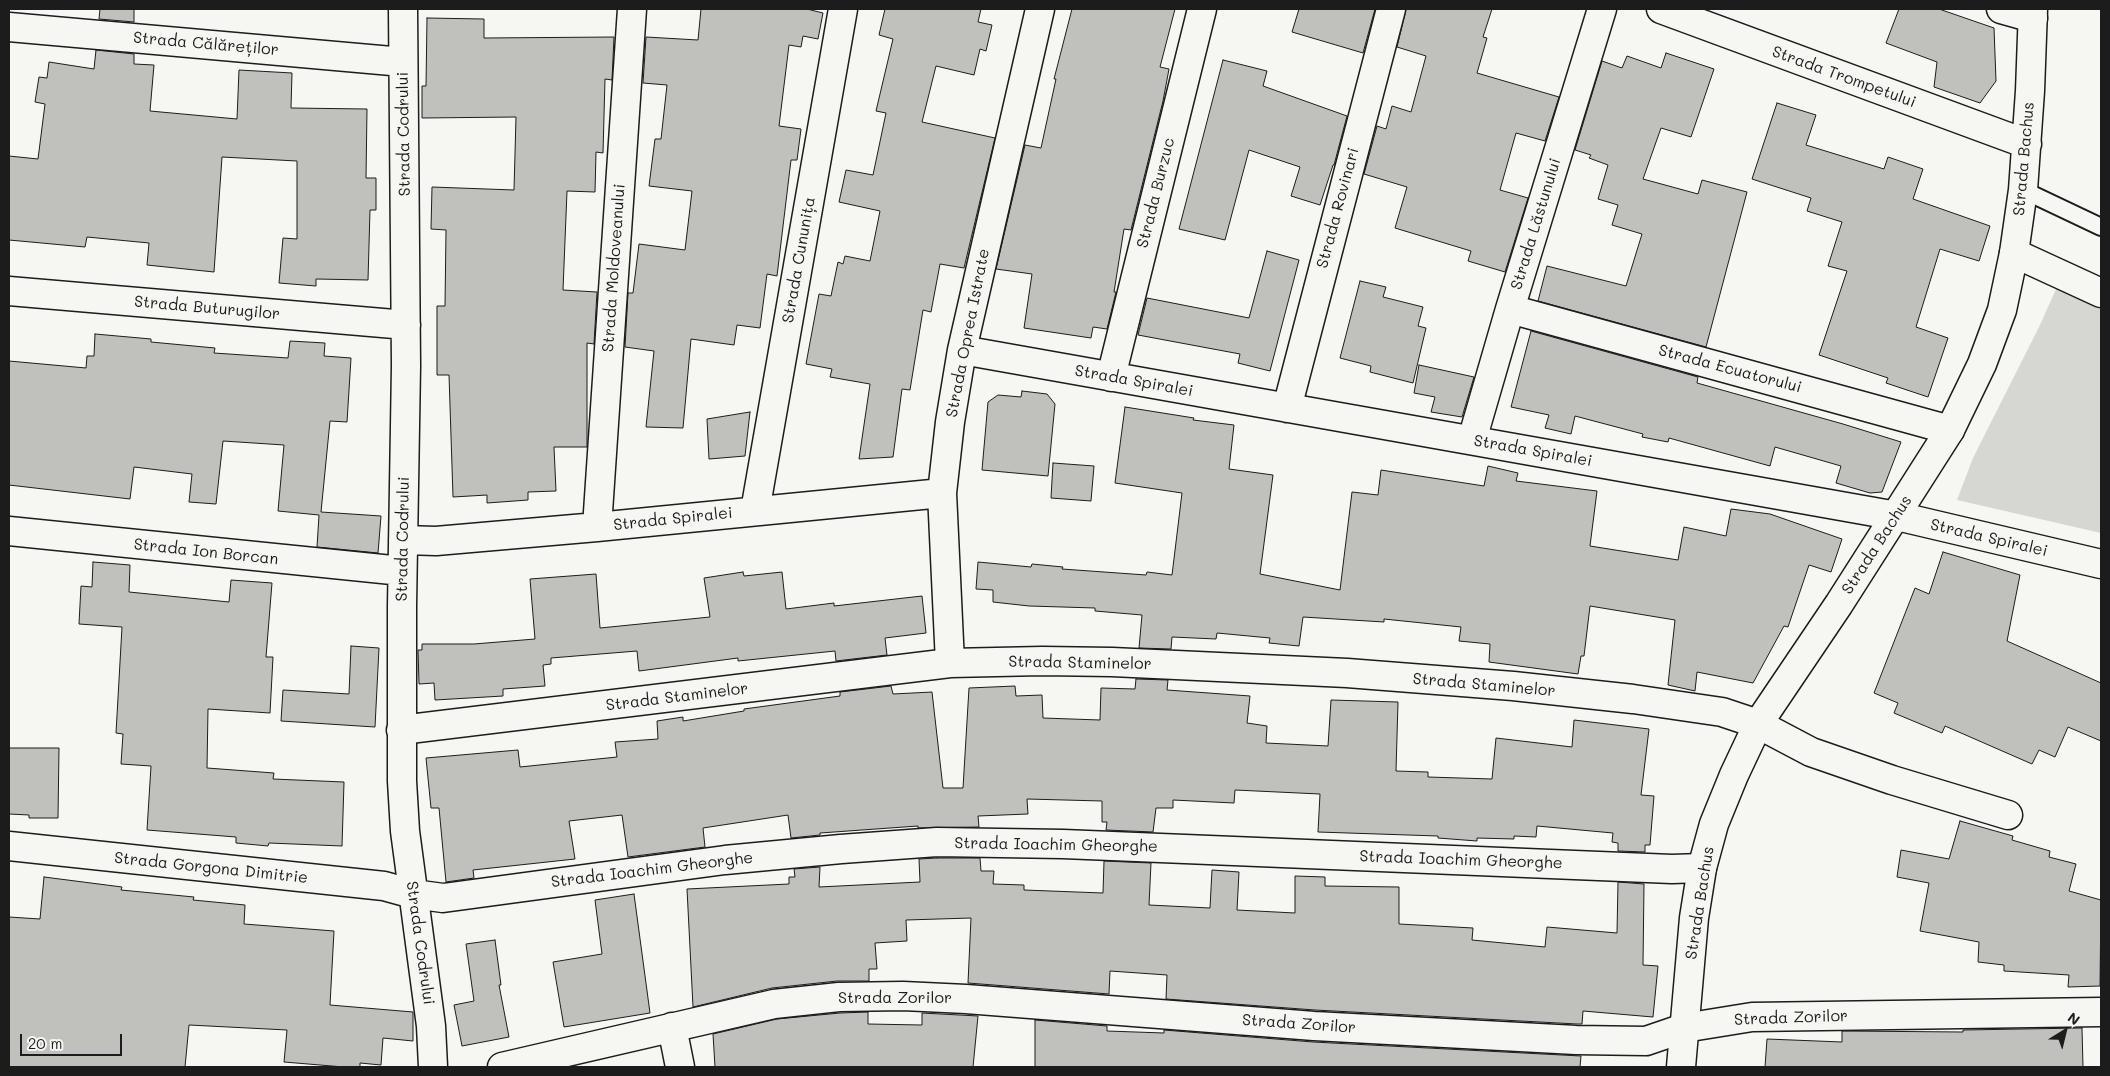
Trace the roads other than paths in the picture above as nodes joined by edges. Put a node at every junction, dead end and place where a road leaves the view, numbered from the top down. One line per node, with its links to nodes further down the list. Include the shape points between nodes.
1 (403, 9): 12 (street, Strada Codrului)
2 (632, 9): 29 (street, Strada Moldoveanului)
3 (843, 9): 27 (street, Strada Cununița)
4 (1040, 9): 21 (street, Strada Oprea Istrate)
5 (1202, 9): 22 (street, Strada Burzuc)
6 (1391, 9): 23 (street, Strada Rovinari)
7 (1602, 9): 19 (street, Strada Lăstunului)
8 (1661, 9): 13 (street, Strada Trompetului)
9 (2001, 9): 10 (street)
10 (2033, 14): 13 (street, Strada Bachus)
11 (9, 27): 12 (street, Strada Călăreților)
12 (403, 62): 20 (street, Strada Codrului)
13 (2027, 144): 14 (street, Strada Bachus)
14 (2023, 190): 15 (lane); 16 (street, Strada Bachus)
15 (2101, 226)
16 (2014, 253): 18 (street); 24 (street, Strada Bachus, via 2002,310 1982,364)
17 (9, 291): 20 (street, Strada Buturugilor)
18 (2101, 293)
19 (1510, 309): 24 (street, Strada Ecuatorului); 25 (street, Strada Lăstunului)
20 (406, 324): 31 (street, Strada Codrului)
21 (962, 350): 22 (street, Strada Spiralei); 26 (street, Strada Oprea Istrate)
22 (1111, 376): 23 (street, Strada Spiralei)
23 (1287, 408): 25 (street, Strada Spiralei)
24 (1950, 430): 28 (street, Strada Bachus)
25 (1472, 440): 28 (street, Strada Spiralei)
26 (942, 493): 27 (street, Strada Spiralei); 34 (street, Strada Oprea Istrate)
27 (755, 511): 29 (street, Strada Spiralei)
28 (1897, 516): 32 (street, Strada Spiralei); 35 (street, Strada Bachus)
29 (597, 527): 31 (street, Strada Spiralei, via 436,541)
30 (9, 531): 33 (street, Strada Ion Borcan)
31 (403, 540): 33 (street, Strada Codrului)
32 (2101, 564)
33 (402, 572): 36 (street, Strada Codrului)
34 (950, 663): 35 (street, Strada Staminelor, via 1102,662 1346,673 1633,699 1722,712); 36 (street, Strada Staminelor)
35 (1758, 724): 37 (street, Strada Staminelor, via 1811,752); 39 (street, Strada Bachus, via 1714,824)
36 (401, 730): 40 (street, Strada Codrului, via 405,831)
37 (2008, 816)
38 (9, 846): 40 (street, Strada Gorgona Dimitrie, via 384,886)
39 (1702, 868): 40 (street, Strada Ioachim Gheorghe, via 937,842 725,860 443,898); 43 (street, Strada Bachus)
40 (413, 894): 44 (street, Strada Codrului, via 431,1026)
41 (2101, 1012): 43 (street, Strada Zorilor, via 1752,1017)
42 (672, 1026): 43 (street, Strada Zorilor, via 774,1004 839,997 903,996 1314,1026 1576,1040 1646,1041); 45 (street, Strada Zorilor); 46 (street)
43 (1684, 1028): 47 (street, Strada Bachus)
44 (433, 1067)
45 (502, 1067)
46 (680, 1067)
47 (1680, 1067)

